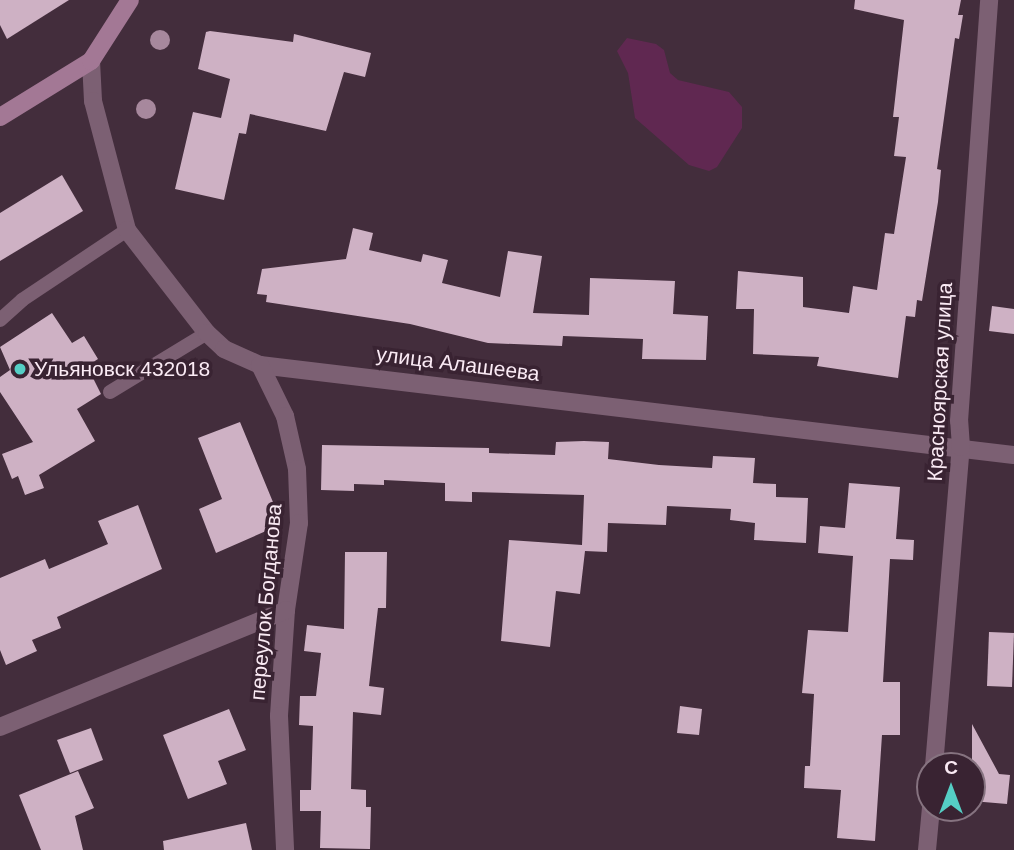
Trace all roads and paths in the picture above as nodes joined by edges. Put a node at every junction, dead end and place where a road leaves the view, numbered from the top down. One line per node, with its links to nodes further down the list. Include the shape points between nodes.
1 (130, 0): 3 (main road)
2 (989, 0): 10 (street, Красноярская улица, via 960,393)
3 (91, 61): 4 (main road); 5 (street, улица Алашеева, via 93,101)
4 (0, 117)
5 (127, 230): 6 (lane, via 22,300); 7 (street, улица Алашеева)
6 (0, 320)
7 (207, 333): 8 (street, улица Алашеева, via 224,349); 9 (lane)
8 (260, 365): 10 (street, улица Алашеева); 12 (street, переулок Богданова, via 285,416 297,469 299,523)
9 (110, 392)
10 (961, 447): 11 (street, улица Алашеева); 14 (street, Красноярская улица)
11 (1014, 455)
12 (286, 610): 13 (street); 16 (street, переулок Богданова, via 279,716)
13 (0, 727)
14 (935, 752)
15 (930, 822): 17 (street)
16 (285, 850)
17 (927, 850)

